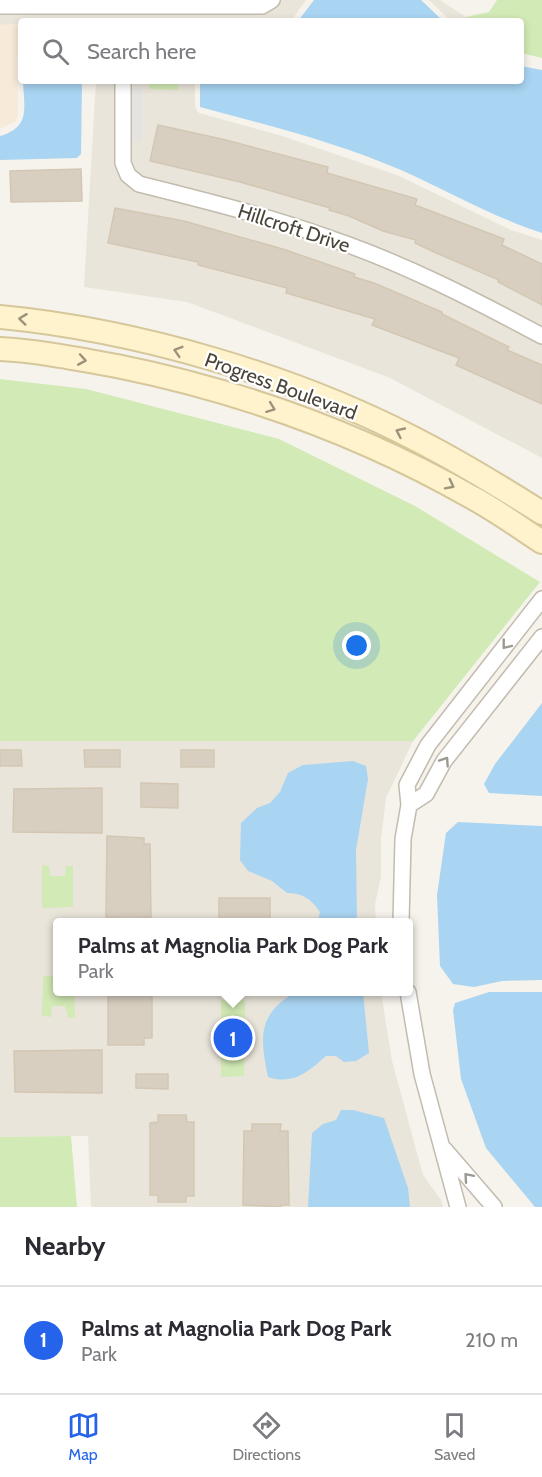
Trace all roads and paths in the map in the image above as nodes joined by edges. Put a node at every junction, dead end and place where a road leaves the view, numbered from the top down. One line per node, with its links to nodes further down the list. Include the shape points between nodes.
1 (272, 0): 3 (street, via 262,6)
2 (0, 6): 3 (street)
3 (123, 14)
4 (123, 84): 6 (street, Hillcroft Drive, via 123,163 128,175 139,184 331,238 403,267)
5 (0, 317): 8 (main road, Progress Boulevard, one-way to 5, via 416,439 349,408 259,375 97,330)
6 (542, 336)
7 (0, 348): 9 (main road, Progress Boulevard, one-way to 9, via 162,375 255,402 405,462 474,498)
8 (542, 513)
9 (542, 542)
10 (542, 599): 12 (street, one-way to 12, via 428,745 407,785)
11 (542, 637): 12 (street, one-way to 11, via 426,794 444,761)
12 (409, 805): 13 (street, via 403,839)
13 (401, 918)
14 (409, 996): 15 (street, via 422,1074)
15 (442, 1147): 16 (street); 17 (street, one-way to 15)
16 (458, 1207)
17 (494, 1207)

